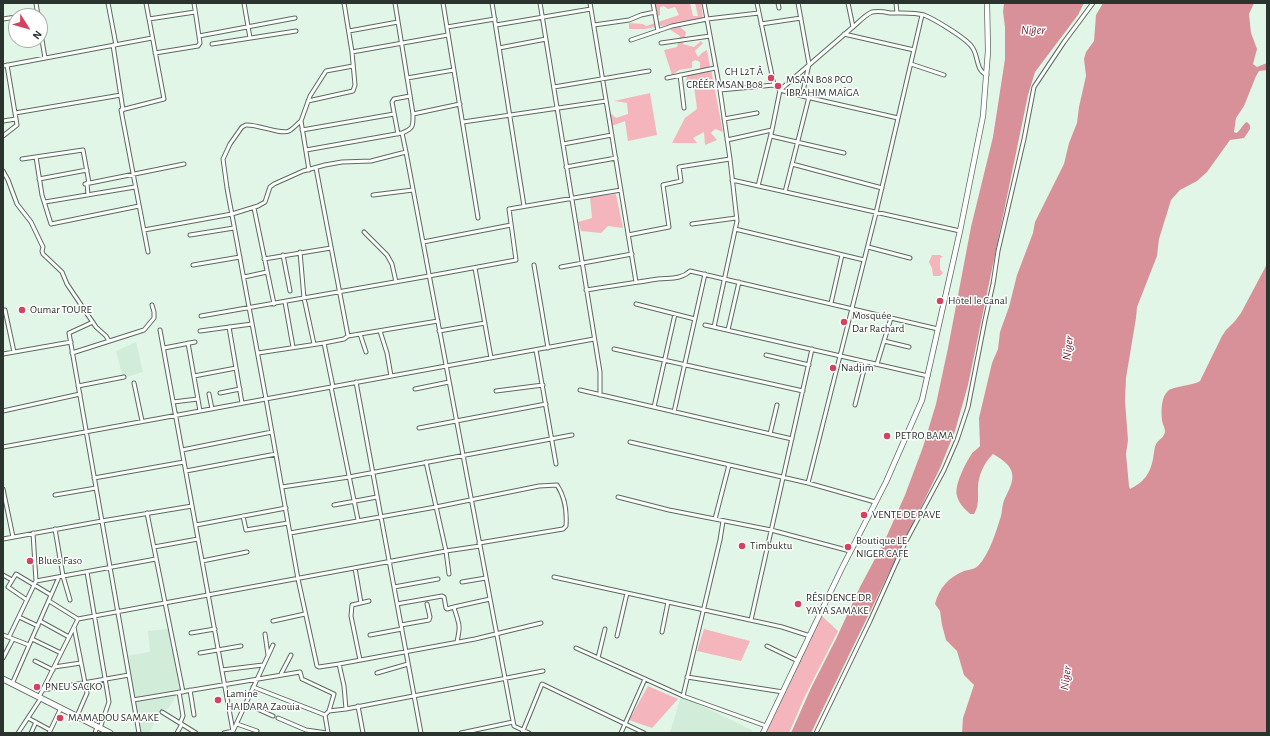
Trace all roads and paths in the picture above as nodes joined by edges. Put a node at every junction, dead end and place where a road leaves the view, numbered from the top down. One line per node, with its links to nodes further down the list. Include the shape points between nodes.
1 (108, 3): 54 (street)
2 (146, 3): 30 (street)
3 (194, 3): 22 (street)
4 (244, 3): 37 (street)
5 (344, 3): 41 (street)
6 (394, 3): 33 (street)
7 (443, 3): 38 (street)
8 (492, 3): 31 (street)
9 (540, 3): 27 (street)
10 (590, 3): 21 (street)
11 (653, 3): 23 (street)
12 (704, 3): 32 (street)
13 (757, 3): 24 (street)
14 (778, 3): 20 (street)
15 (798, 3): 29 (street)
16 (848, 3): 39 (street)
17 (896, 3): 25 (street)
18 (987, 3): 70 (main road)
19 (1093, 3): 474 (street, via 1034,86 998,251 994,284 968,407 957,440 906,541)
20 (779, 8)
21 (591, 9): 27 (street); 36 (street)
22 (196, 12): 30 (street); 45 (street)
23 (655, 12): 36 (street, via 629,20); 42 (street)
24 (759, 13): 32 (street); 34 (street)
25 (897, 13): 26 (street); 39 (street, via 873,12)
26 (922, 15): 57 (street); 70 (street, via 948,28 972,46 980,71)
27 (542, 17): 35 (street); 49 (street)
28 (295, 18): 37 (street)
29 (801, 18): 34 (street); 61 (street)
30 (149, 19): 47 (street)
31 (495, 19): 35 (street); 38 (street)
32 (707, 19): 42 (street); 46 (street)
33 (398, 22): 41 (street); 51 (street)
34 (761, 24): 74 (street)
35 (496, 25): 56 (street)
36 (594, 25): 73 (street)
37 (248, 27): 45 (street); 48 (street)
38 (447, 27): 44 (street)
39 (852, 27): 43 (street)
40 (296, 31): 48 (street)
41 (348, 31): 58 (street)
42 (658, 31): 50 (street)
43 (844, 34): 57 (street); 61 (street)
44 (448, 35): 51 (street); 66 (street)
45 (199, 36): 59 (street, via 198,46)
46 (710, 36): 53 (street); 65 (street)
47 (152, 38): 54 (street); 59 (street)
48 (250, 38): 52 (street)
49 (546, 39): 56 (street); 75 (street)
50 (631, 40)
51 (401, 43): 58 (street); 71 (street)
52 (212, 44)
53 (661, 44)
54 (115, 45): 60 (street); 78 (street)
55 (43, 48): 60 (street)
56 (499, 48): 92 (street)
57 (914, 50): 62 (street)
58 (352, 52): 64 (street)
59 (155, 53): 87 (street, via 164,99)
60 (45, 58): 63 (street)
61 (809, 64): 77 (street); 80 (street)
62 (911, 64): 69 (street); 93 (street)
63 (5, 66): 88 (street)
64 (353, 66): 82 (street, via 326,70); 82 (street, via 353,91)
65 (715, 68): 68 (street); 76 (street)
66 (454, 70): 71 (street); 84 (street)
67 (649, 71): 73 (street)
68 (680, 75): 72 (street); 86 (street)
69 (944, 75)
70 (987, 75): 149 (main road, via 983,116)
71 (407, 78): 79 (street)
72 (667, 78)
73 (603, 79): 75 (street); 83 (street)
74 (774, 85): 76 (street); 77 (street)
75 (554, 87): 85 (street)
76 (720, 90): 95 (street)
77 (780, 90): 80 (street); 100 (street)
78 (121, 95): 87 (street); 88 (street)
79 (410, 96): 90 (street, via 393,100); 91 (street)
80 (802, 96): 81 (street)
81 (809, 98): 93 (street); 107 (street)
82 (308, 101): 97 (street)
83 (606, 101): 85 (street); 103 (street)
84 (460, 104): 91 (street); 98 (street)
85 (557, 108): 92 (street); 108 (street)
86 (684, 108)
87 (123, 110): 123 (street)
88 (15, 113): 94 (street)
89 (757, 113): 95 (street)
90 (394, 114): 99 (street); 101 (street)
91 (413, 114): 102 (street, via 412,127)
92 (510, 115): 98 (street); 138 (street)
93 (898, 118): 129 (street)
94 (16, 119): 96 (street); 104 (street, via 17,125)
95 (724, 120): 106 (street)
96 (3, 121)
97 (301, 121): 99 (street); 141 (street, via 286,132 249,124 240,130 223,158)
98 (463, 122): 142 (street)
99 (302, 130): 109 (street)
100 (772, 130): 105 (street); 106 (street)
101 (398, 134): 102 (street); 109 (street)
102 (402, 134): 110 (street)
103 (612, 135): 108 (street); 113 (street)
104 (3, 136)
105 (771, 136): 107 (street); 127 (street)
106 (727, 140): 114 (street)
107 (797, 142): 111 (street); 117 (street)
108 (563, 144): 118 (street)
109 (306, 150): 122 (street)
110 (406, 152): 119 (street, via 371,161 342,162); 130 (street)
111 (844, 153)
112 (36, 157): 115 (street); 121 (street, via 83,150); 124 (street)
113 (616, 158): 118 (street); 131 (street)
114 (730, 159): 125 (street); 152 (street, via 679,167 681,181 663,185 669,228)
115 (22, 160)
116 (184, 164): 123 (street)
117 (792, 164): 129 (street); 132 (street)
118 (566, 166): 135 (street)
119 (316, 168): 122 (street); 155 (street)
120 (3, 170): 195 (street, via 17,204 31,222 43,247 42,254 62,272 67,284)
121 (87, 170): 124 (street); 126 (street)
122 (309, 170): 139 (street, via 274,184 270,187 265,202)
123 (133, 174): 126 (street); 128 (street)
124 (40, 179): 136 (street)
125 (732, 180): 127 (street); 143 (street)
126 (87, 183): 133 (street)
127 (758, 186): 132 (street)
128 (135, 187): 133 (street); 137 (street)
129 (882, 188): 140 (street)
130 (413, 190): 134 (street); 153 (street)
131 (621, 190): 135 (street); 152 (street)
132 (785, 192): 140 (street)
133 (88, 195): 136 (street)
134 (373, 195)
135 (572, 199): 138 (street); 165 (street)
136 (44, 202): 137 (street, via 51,224)
137 (139, 206): 148 (street)
138 (524, 206): 145 (street, via 509,209)
139 (254, 208): 141 (street); 163 (street)
140 (876, 213): 149 (street); 154 (street)
141 (232, 214): 146 (street); 148 (street)
142 (478, 218)
143 (736, 218): 144 (street); 147 (street)
144 (692, 224)
145 (511, 225): 153 (street); 169 (street, via 516,260)
146 (234, 228): 151 (street); 161 (street)
147 (735, 229): 160 (street); 174 (street)
148 (144, 230): 156 (street)
149 (960, 231): 201 (main road)
150 (364, 232): 175 (street, via 387,255)
151 (190, 235)
152 (628, 235): 158 (street)
153 (423, 242): 172 (street)
154 (868, 247): 162 (street); 164 (street)
155 (331, 248): 157 (street); 180 (street)
156 (148, 252)
157 (300, 252): 159 (street); 181 (street)
158 (632, 254): 165 (street); 176 (street)
159 (283, 255): 163 (street); 179 (street)
160 (842, 255): 164 (street); 183 (street)
161 (240, 257): 166 (street); 173 (street)
162 (910, 258)
163 (264, 259): 170 (street)
164 (864, 260): 188 (street)
165 (582, 264): 168 (street); 178 (street)
166 (193, 265)
167 (534, 265): 220 (street)
168 (561, 267)
169 (474, 268): 172 (street); 196 (street)
170 (267, 272): 173 (street); 184 (street)
171 (705, 274): 174 (street); 176 (street, via 690,271 671,279); 193 (street)
172 (429, 276): 175 (street); 194 (street)
173 (244, 277): 187 (street)
174 (724, 279): 177 (street); 200 (street)
175 (396, 282): 180 (street)
176 (636, 282): 178 (street)
177 (739, 282): 183 (street); 204 (street)
178 (586, 290): 209 (street)
179 (290, 291)
180 (339, 292): 181 (street); 208 (street)
181 (304, 298): 182 (street); 216 (street)
182 (285, 302): 184 (street); 217 (street)
183 (831, 303): 188 (street)
184 (274, 304): 187 (street)
185 (636, 304): 190 (street)
186 (152, 305): 210 (street, via 154,318 144,330)
187 (249, 308): 191 (street); 197 (street)
188 (852, 308): 192 (street); 230 (street)
189 (6, 310): 224 (street)
190 (675, 314): 193 (street); 232 (street)
191 (201, 316)
192 (891, 318): 201 (street); 211 (street)
193 (695, 319): 235 (street)
194 (438, 321): 203 (street); 206 (street)
195 (93, 322): 210 (street); 212 (street, via 69,332)
196 (485, 323): 203 (street); 231 (street)
197 (252, 324): 199 (street); 227 (street)
198 (705, 325): 200 (street)
199 (229, 327): 205 (street); 238 (street)
200 (714, 327): 204 (street)
201 (938, 329): 241 (main road)
202 (160, 330): 219 (street)
203 (439, 330): 237 (street)
204 (728, 330): 222 (street)
205 (200, 331)
206 (380, 331): 207 (street); 240 (street)
207 (360, 334): 208 (street); 225 (street)
208 (348, 336): 215 (street)
209 (594, 339): 220 (street); 257 (street, via 600,372)
210 (109, 341): 226 (street)
211 (884, 341): 218 (street); 234 (street)
212 (71, 342): 224 (street); 226 (street)
213 (195, 342): 214 (street)
214 (188, 343): 219 (street); 239 (street)
215 (324, 343): 216 (street); 248 (street)
216 (314, 344): 217 (street)
217 (293, 347): 227 (street)
218 (909, 347)
219 (164, 348): 260 (street)
220 (548, 348): 223 (street)
221 (614, 349): 232 (street)
222 (812, 349): 230 (street); 236 (street)
223 (536, 350): 231 (street); 246 (street)
224 (14, 352): 228 (street)
225 (366, 352)
226 (72, 353): 247 (street)
227 (258, 353): 259 (street)
228 (3, 354)
229 (766, 355): 236 (street)
230 (841, 356): 233 (street); 294 (street)
231 (491, 358): 237 (street)
232 (664, 360): 235 (street); 265 (street)
233 (866, 362): 234 (street); 264 (street)
234 (877, 364): 241 (street)
235 (685, 365): 253 (street); 269 (street)
236 (809, 365): 253 (street)
237 (446, 366): 240 (street); 244 (street)
238 (236, 368): 239 (street); 249 (street)
239 (194, 376): 258 (street)
240 (391, 376): 243 (street)
241 (928, 376): 303 (main road, via 920,405)
242 (124, 377): 247 (street)
243 (356, 382): 248 (street); 290 (street)
244 (449, 382): 250 (street); 272 (street)
245 (134, 383): 271 (street)
246 (543, 385): 252 (street); 262 (street)
247 (78, 386): 255 (street)
248 (332, 387): 259 (street); 291 (street)
249 (240, 389): 254 (street); 261 (street)
250 (415, 389)
251 (580, 390): 257 (street)
252 (496, 391)
253 (803, 391): 279 (street)
254 (220, 393)
255 (80, 394): 267 (street); 274 (street)
256 (209, 394): 266 (street)
257 (600, 395): 265 (street)
258 (198, 399): 260 (street); 268 (street)
259 (266, 399): 261 (street); 275 (street)
260 (174, 402): 270 (street)
261 (242, 403): 266 (street)
262 (546, 404): 272 (street); 278 (street)
263 (777, 405): 276 (street)
264 (855, 405)
265 (654, 407): 269 (street)
266 (212, 409): 268 (street)
267 (3, 410)
268 (200, 411): 270 (street)
269 (674, 412): 276 (street)
270 (176, 415): 271 (street); 282 (street)
271 (142, 421): 274 (street)
272 (456, 421): 273 (street); 284 (street)
273 (419, 428)
274 (86, 432): 281 (street); 293 (street)
275 (272, 432): 282 (street); 283 (street)
276 (770, 434): 279 (street)
277 (572, 435): 278 (street)
278 (552, 439): 284 (street); 287 (street)
279 (792, 439): 292 (street)
280 (630, 442): 288 (street)
281 (3, 447)
282 (182, 450): 285 (street)
283 (276, 454): 289 (street); 295 (street)
284 (463, 455): 286 (street); 301 (street)
285 (184, 462): 289 (street); 293 (street)
286 (426, 462): 290 (street); 306 (street)
287 (556, 464)
288 (729, 465): 292 (street); 311 (street)
289 (186, 471): 305 (street)
290 (373, 472): 291 (street); 299 (street)
291 (350, 477): 295 (street); 302 (street)
292 (783, 477): 294 (street); 318 (street)
293 (94, 478): 296 (street)
294 (808, 483): 303 (street)
295 (282, 487): 307 (street)
296 (96, 488): 298 (street); 313 (street)
297 (3, 489): 321 (street)
298 (55, 495)
299 (377, 497): 302 (street); 310 (street)
300 (618, 497): 311 (street)
301 (471, 499): 306 (street); 324 (street); 324 (street, via 557,485 567,512 564,529)
302 (354, 502): 304 (street); 312 (street)
303 (875, 502): 327 (main road)
304 (334, 505)
305 (192, 506): 308 (street); 316 (street)
306 (436, 507): 310 (street); 326 (street)
307 (286, 508): 309 (street); 315 (street)
308 (147, 513): 313 (street); 325 (street)
309 (243, 516): 315 (street, via 246,530); 316 (street)
310 (381, 516): 312 (street); 331 (street)
311 (715, 519): 314 (street)
312 (358, 520): 320 (street)
313 (102, 521): 317 (street); 332 (street)
314 (723, 521): 318 (street); 361 (street)
315 (288, 523): 320 (street)
316 (196, 525): 323 (street)
317 (55, 529): 319 (street); 337 (street)
318 (771, 530): 327 (street); 367 (street)
319 (33, 533): 321 (street); 343 (street)
320 (290, 533): 340 (street)
321 (13, 537): 322 (street)
322 (3, 539)
323 (198, 539): 325 (street); 330 (street)
324 (480, 544): 326 (street); 339 (street)
325 (154, 547): 329 (street)
326 (446, 551): 331 (street); 335 (street)
327 (850, 551): 383 (main road)
328 (247, 552): 330 (street)
329 (156, 560): 332 (street); 356 (street)
330 (202, 561): 349 (street)
331 (389, 562): 333 (street); 346 (street)
332 (110, 568): 334 (street); 362 (street)
333 (355, 568): 340 (street); 357 (street)
334 (87, 572): 337 (street); 365 (street)
335 (449, 574)
336 (3, 575): 342 (street)
337 (61, 576): 343 (street); 348 (street); 352 (street)
338 (554, 577): 347 (street)
339 (486, 578): 344 (street); 350 (street)
340 (298, 579): 349 (street); 363 (street)
341 (438, 579): 346 (street)
342 (12, 580): 345 (street, via 16,574); 351 (street, via 8,587)
343 (36, 581): 345 (street)
344 (462, 582)
345 (34, 585): 348 (street); 351 (street)
346 (394, 587): 358 (street)
347 (627, 593): 355 (street); 382 (street)
348 (51, 595): 353 (street)
349 (208, 595): 356 (street); 375 (street)
350 (490, 599): 360 (street); 379 (street)
351 (27, 600): 364 (street)
352 (70, 600)
353 (49, 601): 366 (street); 368 (street)
354 (369, 601): 357 (street)
355 (668, 602): 361 (street); 376 (street)
356 (165, 603): 362 (street); 427 (street)
357 (361, 603): 402 (street, via 352,605 351,609)
358 (397, 604): 360 (street, via 442,596 446,608); 373 (street)
359 (427, 604): 373 (street, via 429,620)
360 (454, 607): 388 (street, via 459,630)
361 (703, 609): 367 (street); 415 (street)
362 (118, 612): 365 (street); 414 (street)
363 (305, 614): 369 (street); 406 (street, via 317,666)
364 (19, 616): 371 (street); 384 (street)
365 (95, 616): 366 (street); 420 (street)
366 (78, 619): 372 (street)
367 (751, 620): 383 (street)
368 (40, 621): 371 (street); 385 (street)
369 (273, 621)
370 (541, 623): 379 (street)
371 (38, 626): 387 (street)
372 (74, 627): 385 (street); 405 (street)
373 (401, 627): 381 (street); 395 (street)
374 (605, 629): 401 (street)
375 (215, 630): 377 (street); 394 (street)
376 (662, 632)
377 (191, 633)
378 (264, 634): 399 (street)
379 (497, 634): 388 (street); 418 (street)
380 (3, 635): 384 (street)
381 (370, 635)
382 (617, 636)
383 (810, 636): 404 (main road)
384 (9, 637): 386 (street)
385 (69, 637): 396 (street)
386 (13, 639): 389 (street); 400 (street)
387 (32, 639): 389 (street); 396 (street)
388 (457, 642): 395 (street)
389 (29, 645): 421 (street)
390 (273, 645): 399 (street)
391 (241, 646): 394 (street)
392 (767, 646): 404 (street)
393 (576, 648): 401 (street)
394 (218, 650): 397 (street); 410 (street)
395 (406, 651): 402 (street); 407 (street)
396 (61, 653): 409 (street)
397 (200, 653)
398 (292, 655): 413 (street)
399 (268, 656): 408 (street)
400 (3, 658)
401 (598, 658): 419 (street)
402 (360, 660): 406 (street)
403 (35, 661): 409 (street)
404 (798, 661): 428 (main road)
405 (81, 663): 409 (street); 422 (street)
406 (339, 664): 436 (street)
407 (408, 664): 412 (street); 429 (street)
408 (263, 665): 410 (street); 417 (street)
409 (54, 668): 425 (street)
410 (222, 670): 423 (street)
411 (543, 672): 418 (street)
412 (377, 673)
413 (281, 674): 417 (street); 437 (street, via 300,672 302,679 334,693)
414 (129, 675): 420 (street); 432 (street)
415 (687, 678): 428 (street); 430 (street)
416 (3, 679): 421 (main road)
417 (257, 679): 423 (street); 424 (street)
418 (505, 679): 429 (street); 446 (street)
419 (645, 679): 430 (street); 449 (street)
420 (105, 680): 422 (street); 451 (street, via 109,702)
421 (12, 684): 431 (main road)
422 (85, 684): 425 (street); 441 (street, via 87,693)
423 (225, 684): 426 (street); 455 (street)
424 (253, 687): 433 (street); 440 (street)
425 (43, 690): 431 (street)
426 (190, 690): 427 (street); 439 (street)
427 (181, 692): 432 (street); 447 (street, via 184,716)
428 (783, 692): 450 (main road)
429 (414, 696): 434 (street); 468 (street)
430 (683, 696): 450 (street)
431 (40, 698): 435 (main road); 443 (street)
432 (133, 700): 462 (street)
433 (246, 704): 442 (street); 448 (street)
434 (358, 706): 436 (street); 467 (street)
435 (61, 708): 441 (main road); 452 (street)
436 (346, 709): 437 (street)
437 (329, 711): 440 (street)
438 (162, 712): 447 (street)
439 (194, 715)
440 (326, 715): 466 (street)
441 (77, 716): 451 (main road)
442 (273, 716)
443 (28, 718): 445 (street); 457 (street)
444 (278, 718): 454 (street)
445 (36, 722): 452 (street); 458 (street)
446 (513, 722): 456 (street); 469 (street)
447 (181, 724): 463 (street); 464 (street)
448 (237, 724): 453 (street); 455 (street)
449 (625, 724): 456 (street, via 542,684); 471 (street); 472 (street)
450 (766, 726): 473 (main road)
451 (99, 727): 460 (street); 461 (main road)
452 (50, 731): 459 (street)
453 (257, 731)
454 (305, 731): 466 (street)
455 (233, 732): 465 (street)
456 (522, 732): 470 (street)
457 (18, 733)
458 (31, 733)
459 (55, 733)
460 (95, 733)
461 (110, 733)
462 (139, 733)
463 (177, 733)
464 (196, 733)
465 (224, 733)
466 (327, 733)
467 (363, 733)
468 (421, 733)
469 (461, 733)
470 (529, 733)
471 (622, 733)
472 (644, 733)
473 (763, 733)
474 (816, 733)

